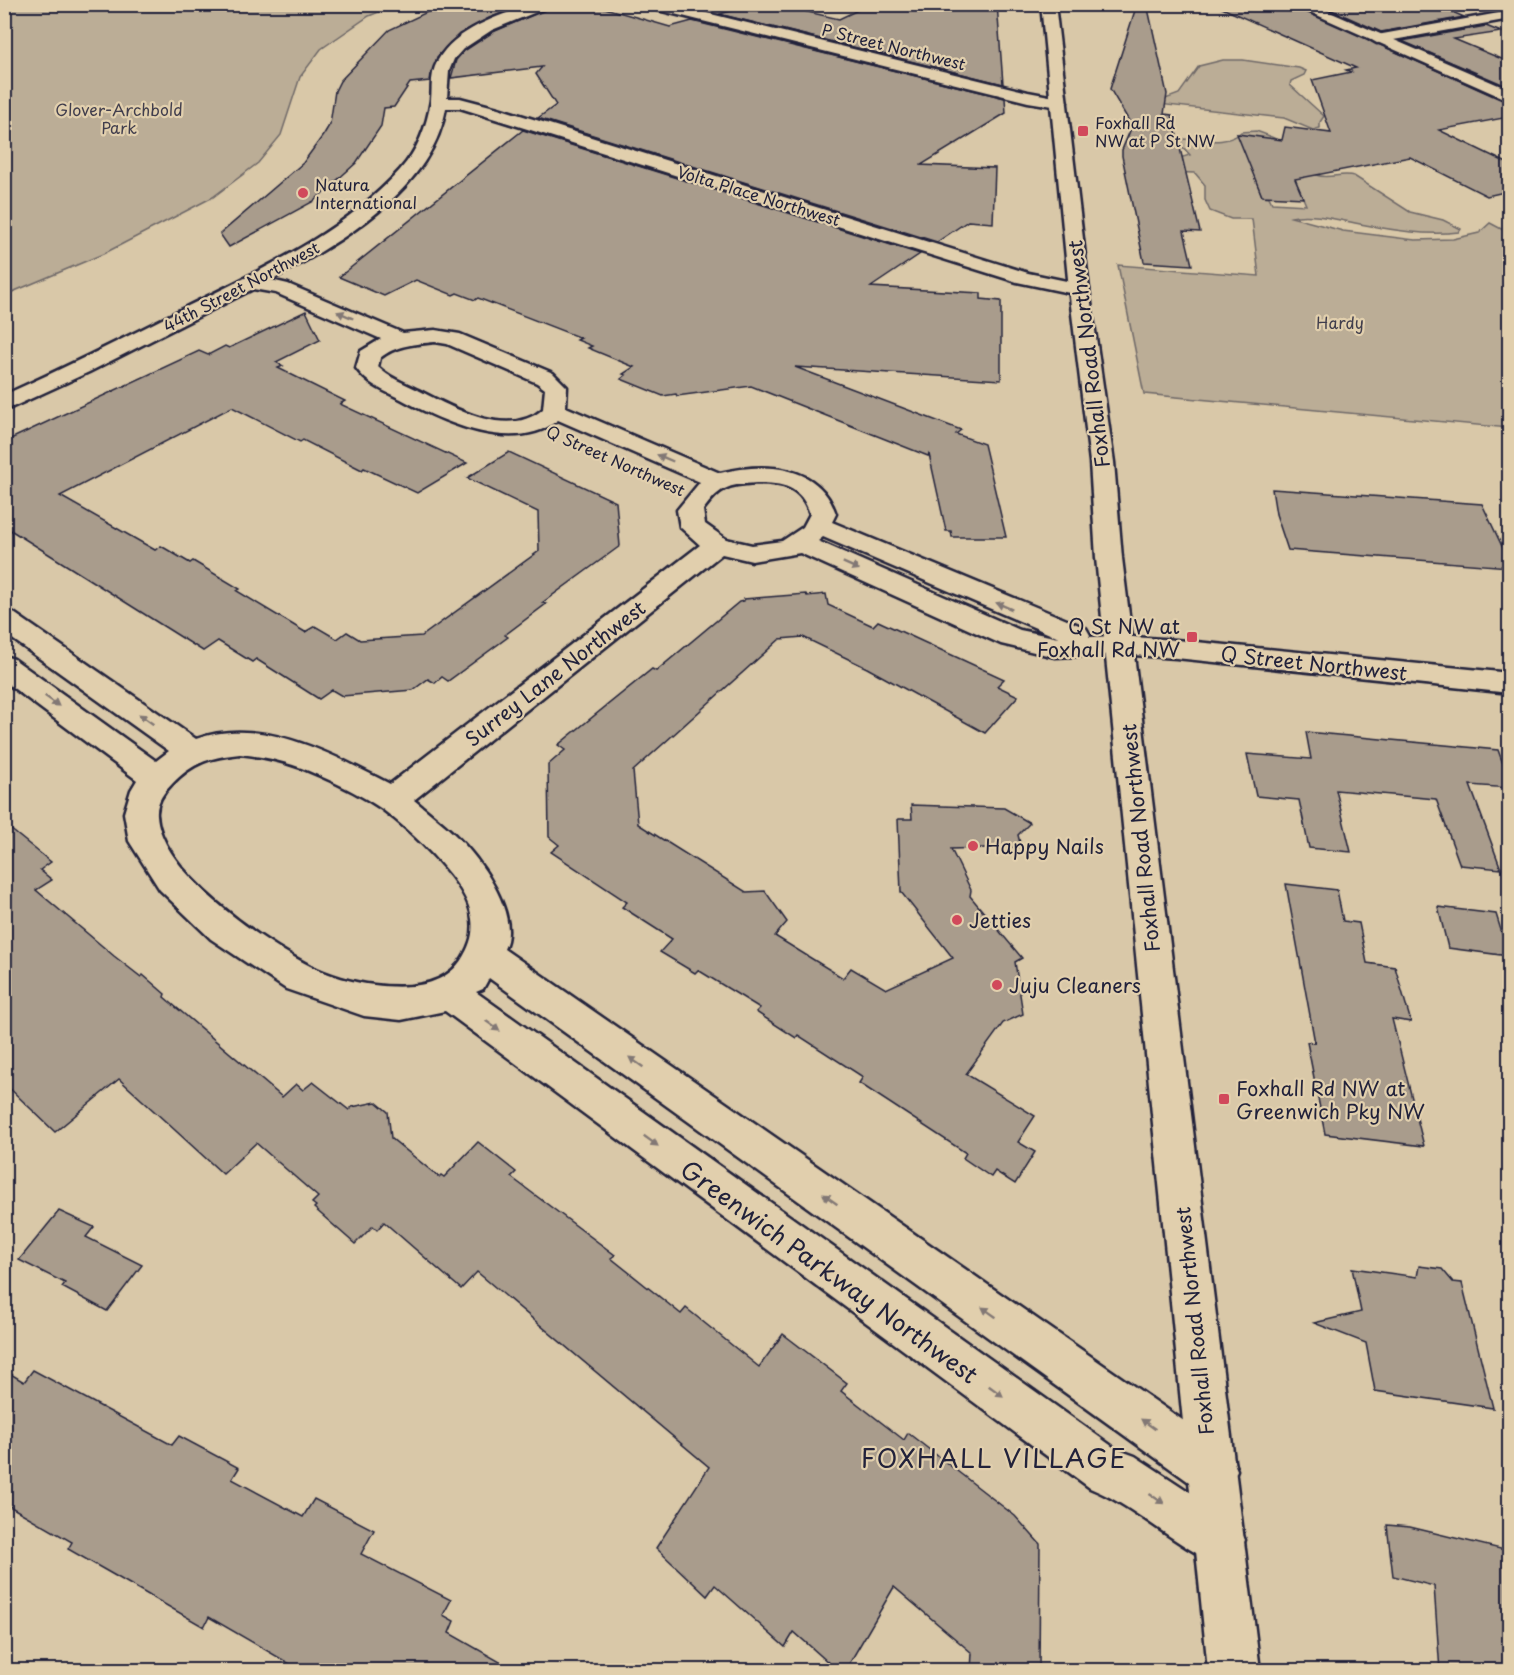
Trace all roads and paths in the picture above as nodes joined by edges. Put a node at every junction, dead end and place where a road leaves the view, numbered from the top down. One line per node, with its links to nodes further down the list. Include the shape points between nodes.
1 (550, 4): 9 (street, 44th Street Northwest, via 495,24 460,46 441,71)
2 (651, 4): 8 (street, P Street Northwest, via 1028,98)
3 (1048, 4): 8 (street, Foxhall Road Northwest)
4 (1298, 4): 6 (street)
5 (1509, 15): 6 (street)
6 (1377, 39): 7 (street)
7 (1509, 96)
8 (1059, 102): 11 (street, Foxhall Road Northwest)
9 (439, 103): 10 (street, 44th Street Northwest, via 437,122 427,144 396,184 330,238); 11 (street, Volta Place Northwest, via 460,103 492,111 1019,277)
10 (251, 284): 12 (street, via 259,300); 13 (street, Q Street Northwest, one-way to 10, via 281,288); 16 (street, 44th Street Northwest)
11 (1079, 289): 24 (street, Foxhall Road Northwest)
12 (280, 309)
13 (399, 339): 15 (street, Q Street Northwest); 17 (street, Q Street Northwest, via 452,339 545,378 556,387)
14 (353, 342): 15 (street)
15 (374, 351): 18 (street, Q Street Northwest, via 367,368 378,379 467,421 508,428)
16 (4, 404)
17 (555, 410): 18 (street, Q Street Northwest, via 548,418); 19 (street, Q Street Northwest, one-way to 17)
18 (534, 423): 20 (street, Q Street Northwest)
19 (718, 481): 20 (street, Q Street Northwest); 21 (street, Q Street Northwest, via 767,474 796,482 816,496 823,514)
20 (698, 497): 22 (street, Q Street Northwest, via 690,510 693,527)
21 (808, 534): 22 (street, Q Street Northwest, via 789,548 752,552); 24 (street, Q Street Northwest, via 1011,637 1055,648)
22 (717, 545): 29 (street, Surrey Lane Northwest)
23 (4, 619): 27 (street, one-way to 23)
24 (1119, 645): 26 (street, Q Street Northwest); 32 (street, Foxhall Road Northwest, via 1206,1437)
25 (4, 666): 28 (street, one-way to 28)
26 (1509, 682)
27 (194, 753): 28 (street, via 174,762); 29 (street, via 209,746 240,743 271,746 328,766)
28 (156, 778): 31 (street, via 147,790 140,813 146,841 172,881 223,929 299,978 364,1000 401,1004 433,999)
29 (392, 800): 30 (street, via 446,846 479,890 490,917 489,944)
30 (483, 954): 31 (street, via 470,978); 32 (street, one-way to 30)
31 (446, 991): 33 (street, Greenwich Parkway Northwest, one-way to 33, via 1107,1471 1118,1473)
32 (1213, 1470): 33 (street, Foxhall Road Northwest)
33 (1220, 1540): 34 (street, Foxhall Road Northwest)
34 (1234, 1671)

